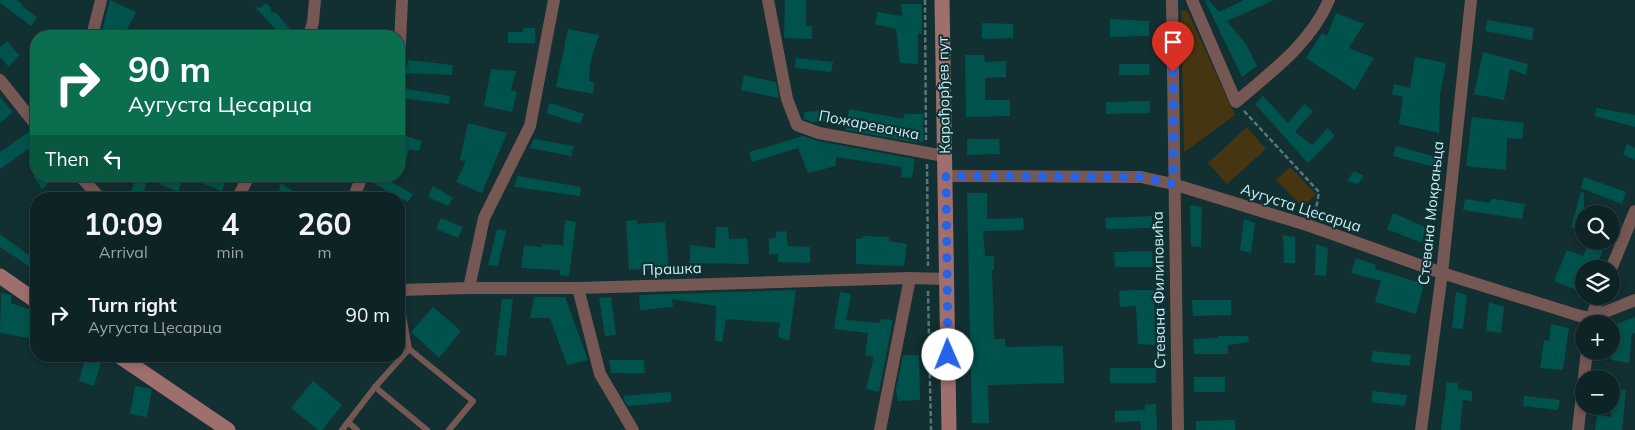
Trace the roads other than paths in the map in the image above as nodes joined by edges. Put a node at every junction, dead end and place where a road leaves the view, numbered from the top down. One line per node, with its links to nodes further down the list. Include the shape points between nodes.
1 (101, 0): 11 (street)
2 (314, 0): 12 (street)
3 (402, 0): 13 (street)
4 (554, 0): 27 (street, via 530,126 484,218)
5 (768, 0): 16 (street, Пожаревачка, via 786,99 797,125 819,133)
6 (942, 0): 16 (main road, Карађорђев пут)
7 (1172, 0): 19 (street, Стевана Филиповића)
8 (1192, 0): 9 (street, via 1236,102 1284,62 1321,18)
9 (1329, 0)
10 (1471, 0): 23 (street, Стевана Мокрањца)
11 (94, 30)
12 (311, 30)
13 (401, 30)
14 (0, 80): 15 (street)
15 (30, 118)
16 (944, 156): 17 (main road, Карађорђев пут)
17 (946, 176): 19 (street, Аугуста Цесарца, via 1141,177); 26 (main road, Карађорђев пут)
18 (85, 182): 20 (street)
19 (1173, 184): 23 (street, Аугуста Цесарца, via 1310,226); 50 (street, Стевана Филиповића)
20 (95, 192)
21 (1635, 211): 22 (street)
22 (1615, 260)
23 (1442, 273): 33 (street, Аугуста Цесарца); 51 (street, Стевана Мокрањца)
24 (0, 276): 30 (main road)
25 (910, 278): 26 (street, Прашка); 28 (street, Прашка); 48 (street)
26 (946, 279): 49 (main road, Карађорђев пут)
27 (469, 288): 28 (street, Прашка); 29 (street, Прашка)
28 (578, 288): 47 (street, via 600,374)
29 (405, 291)
30 (30, 296)
31 (1635, 300): 32 (street)
32 (1603, 315)
33 (1575, 316)
34 (405, 325): 35 (lane)
35 (409, 348): 36 (lane); 46 (lane, via 473,401)
36 (405, 353)
37 (1586, 360): 52 (street)
38 (128, 362): 42 (main road)
39 (397, 362): 40 (lane)
40 (376, 387): 41 (lane); 45 (lane)
41 (348, 422): 43 (lane); 44 (lane)
42 (228, 430)
43 (342, 430)
44 (357, 430)
45 (427, 430)
46 (449, 430)
47 (633, 430)
48 (880, 430)
49 (949, 430)
50 (1178, 430)
51 (1421, 430)
52 (1578, 430)

